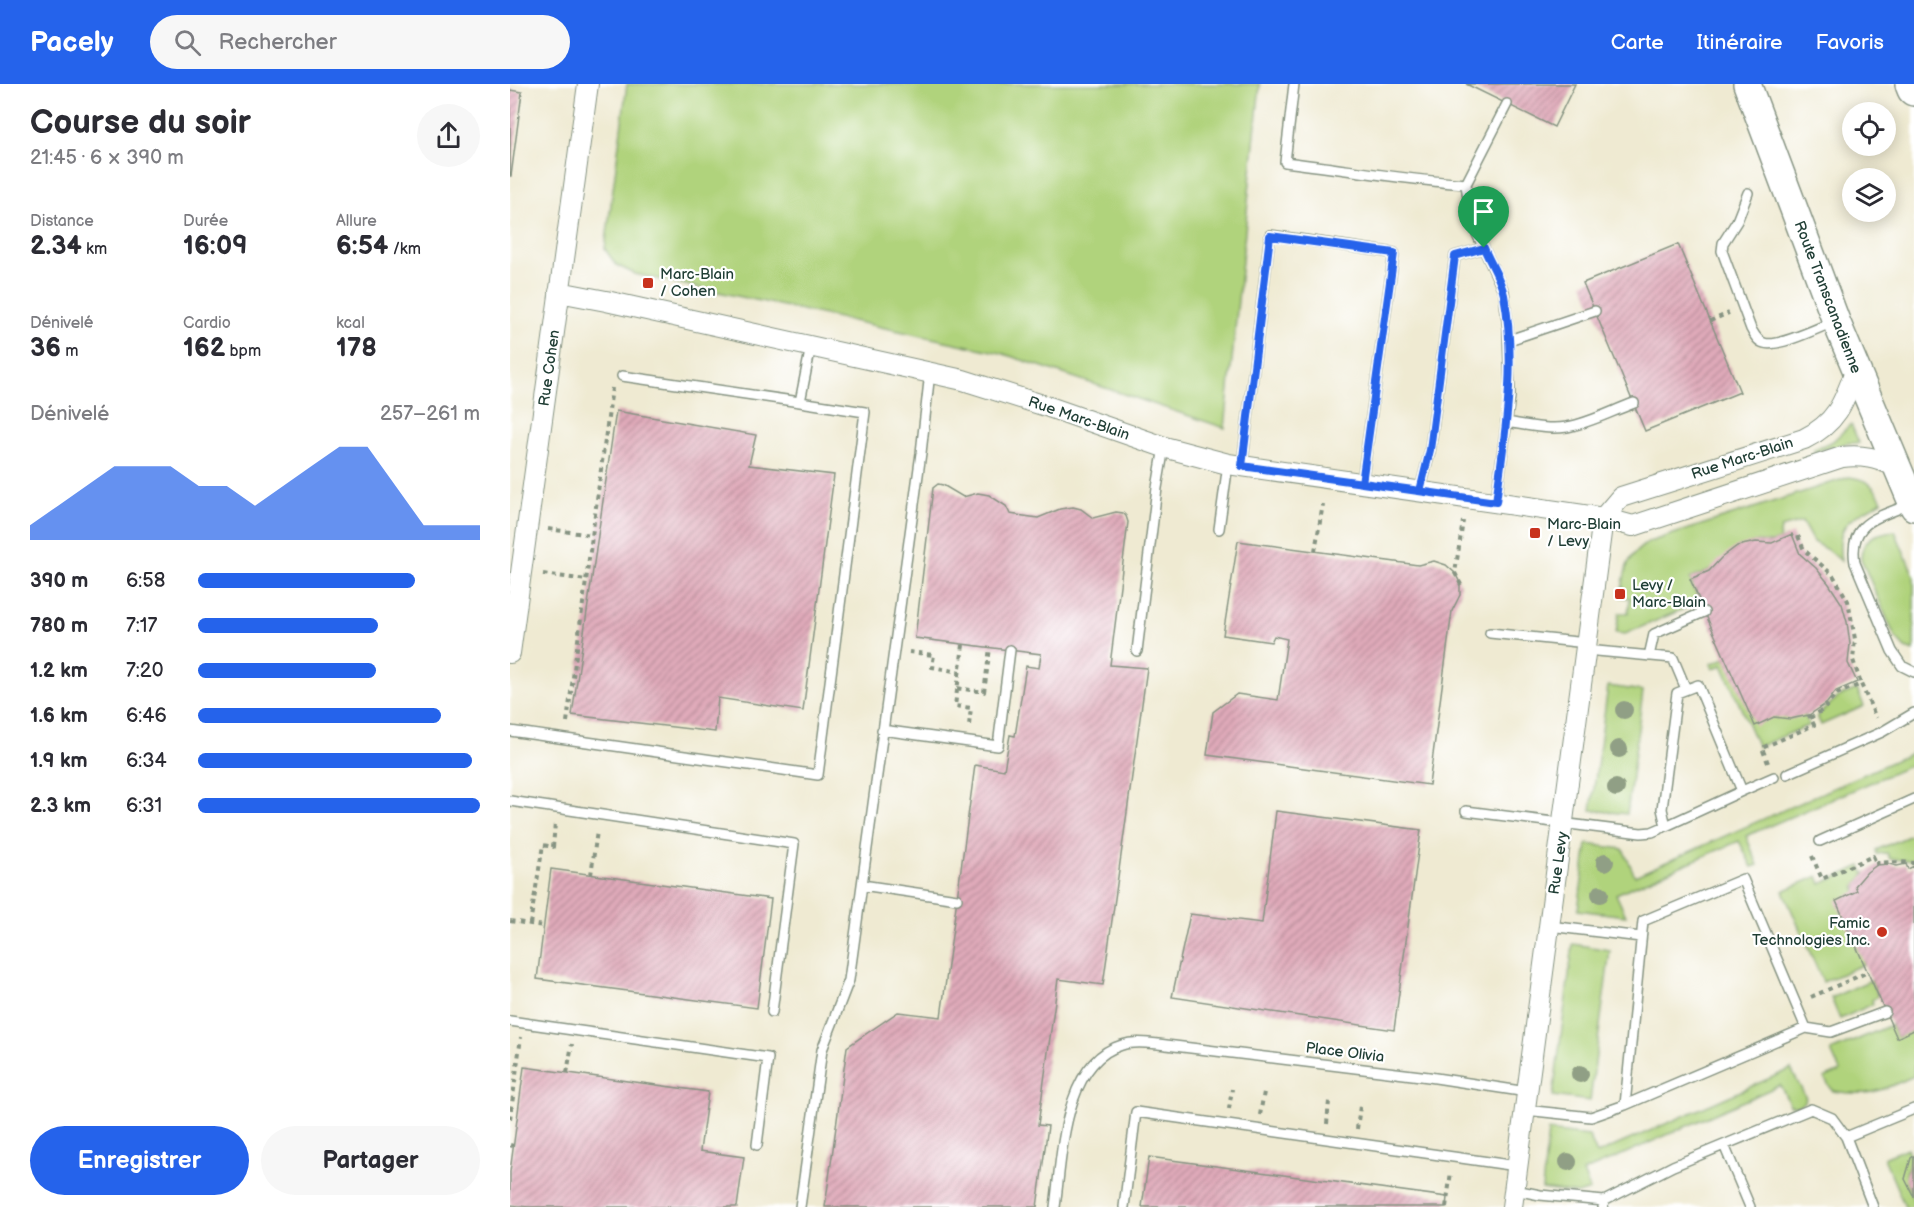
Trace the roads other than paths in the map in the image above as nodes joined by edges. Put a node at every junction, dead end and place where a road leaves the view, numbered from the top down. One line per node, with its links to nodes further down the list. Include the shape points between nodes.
1 (588, 84): 10 (street, Rue Cohen)
2 (1294, 84): 7 (lane, via 1285,162)
3 (1747, 84): 12 (main road, Route Transcanadienne)
4 (1912, 84): 5 (highway)
5 (1914, 89)
6 (1507, 104): 7 (lane)
7 (1466, 184): 9 (lane, via 1471,221)
8 (1748, 192): 12 (lane, via 1722,251 1756,337 1765,344 1776,344)
9 (1484, 248): 13 (lane, via 1504,292); 25 (lane, via 1455,256 1430,450)
10 (559, 292): 14 (street, Rue Marc-Blain); 30 (street, Rue Cohen)
11 (1595, 311): 13 (lane)
12 (1836, 321): 15 (main road, Route Transcanadienne)
13 (1509, 340): 20 (lane, via 1510,396)
14 (811, 346): 16 (street, Rue Marc-Blain); 18 (lane)
15 (1856, 369): 23 (main road, Route Transcanadienne); 28 (street, Rue Marc-Blain, via 1834,418 1816,433 1621,497)
16 (930, 372): 21 (street, Rue Marc-Blain); 41 (lane)
17 (622, 376): 18 (lane)
18 (800, 402): 42 (lane, via 865,412 819,775)
19 (1634, 403): 20 (lane, via 1567,427)
20 (1506, 422): 26 (lane)
21 (1164, 447): 22 (street, Rue Marc-Blain); 35 (lane)
22 (1235, 465): 24 (street, Rue Marc-Blain); 24 (lane, via 1270,236 1394,253); 29 (lane)
23 (1896, 466): 27 (main road, Route Transcanadienne); 28 (street, Rue Marc-Blain, via 1869,456 1850,456 1634,526)
24 (1362, 483): 25 (street, Rue Marc-Blain)
25 (1420, 491): 26 (street, Rue Marc-Blain)
26 (1496, 502): 28 (street, Rue Marc-Blain)
27 (1913, 505): 38 (lane, via 1865,525 1857,531 1853,550 1854,563 1892,651 1902,666)
28 (1603, 518): 33 (street, Rue Levy)
29 (1219, 529)
30 (513, 606): 36 (street, Rue Cohen)
31 (1704, 612): 37 (lane, via 1654,634)
32 (1490, 633): 33 (lane)
33 (1586, 646): 37 (lane); 49 (street, Rue Levy)
34 (1010, 650): 41 (lane, via 998,746)
35 (1137, 651)
36 (510, 653)
37 (1649, 656): 39 (lane, via 1673,657)
38 (1914, 672)
39 (1686, 689): 45 (lane, via 1698,684); 50 (lane, via 1677,693 1662,809)
40 (1914, 713): 43 (lane, via 1882,732)
41 (882, 730): 52 (lane)
42 (510, 731)
43 (1787, 774)
44 (1774, 777): 45 (lane)
45 (1742, 791): 50 (lane)
46 (1914, 799): 51 (lane)
47 (510, 801): 57 (lane, via 794,844)
48 (1466, 811): 49 (lane)
49 (1563, 825): 50 (lane, via 1641,833); 54 (street, Rue Levy)
50 (1666, 826)
51 (1820, 841)
52 (862, 885): 53 (lane); 69 (lane, via 849,981 822,1050)
53 (957, 899)
54 (1549, 926): 55 (lane); 60 (street, Rue Levy)
55 (1641, 937): 59 (lane, via 1642,921 1743,879); 61 (lane)
56 (1885, 1011): 59 (lane, via 1831,1032)
57 (772, 1012)
58 (510, 1021): 64 (lane, via 768,1058)
59 (1806, 1028): 61 (lane, Place Olivia)
60 (1526, 1101): 61 (lane, Place Olivia, via 1591,1117); 66 (street, Rue Levy); 70 (lane, Place Olivia, via 1429,1077 1137,1042 1102,1054 1083,1078 1068,1116)
61 (1625, 1105)
62 (1914, 1108): 63 (lane)
63 (1846, 1137): 65 (lane, via 1832,1118 1811,1109); 73 (lane)
64 (757, 1145)
65 (1724, 1145): 68 (lane, via 1673,1166); 72 (lane)
66 (1517, 1166): 67 (street, Rue Levy); 71 (lane, via 1136,1112)
67 (1513, 1198): 68 (lane, via 1540,1195)
68 (1604, 1204)
69 (800, 1207)
70 (1055, 1207)
71 (1124, 1207)
72 (1750, 1207)
73 (1873, 1207)

